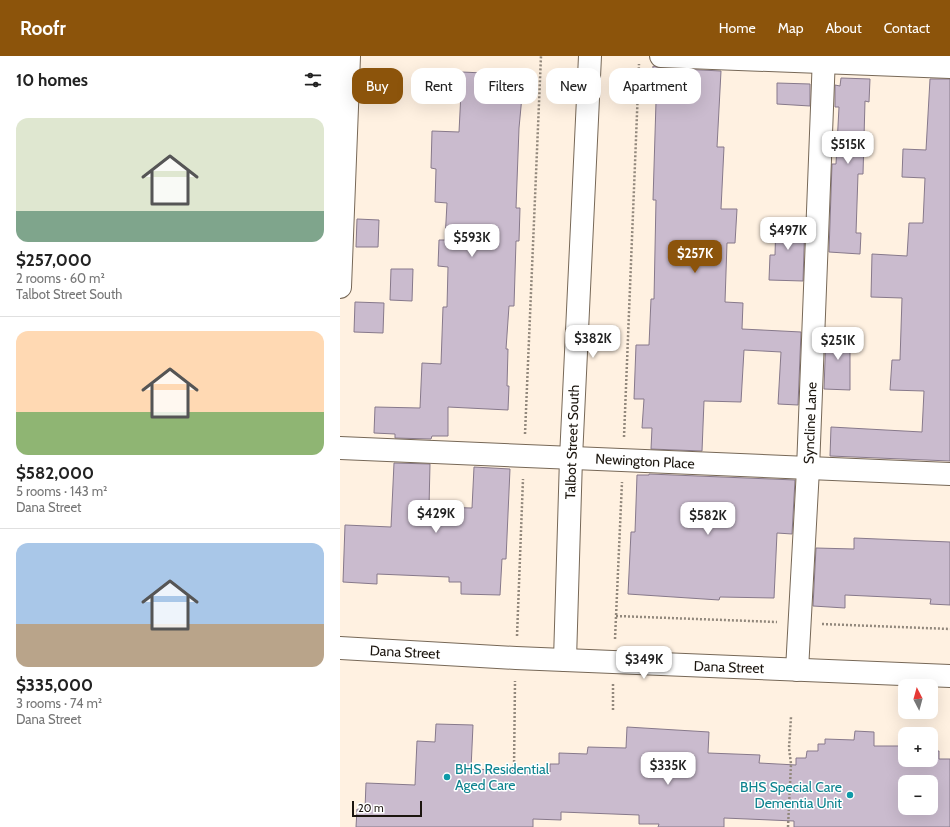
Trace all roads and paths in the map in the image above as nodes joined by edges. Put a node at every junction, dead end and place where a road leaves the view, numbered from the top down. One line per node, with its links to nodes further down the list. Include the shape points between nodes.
1 (349, 56): 8 (street)
2 (541, 56): 10 (path)
3 (590, 56): 11 (street, Talbot Street South)
4 (661, 56): 5 (street)
5 (824, 60): 7 (street); 13 (street, Syncline Lane)
6 (639, 67): 12 (path)
7 (950, 67)
8 (340, 287)
9 (340, 448): 10 (street, Newington Place)
10 (524, 456): 11 (street, Newington Place); 18 (path)
11 (571, 458): 12 (street, Newington Place); 19 (street, Talbot Street South)
12 (623, 460): 13 (street, Newington Place); 15 (path, via 616,616)
13 (808, 468): 14 (street, Newington Place); 15 (street, Syncline Lane)
14 (950, 474)
15 (800, 623): 16 (path); 20 (street, Syncline Lane)
16 (950, 629)
17 (340, 648): 18 (street, Dana Street)
18 (516, 658): 19 (street, Dana Street); 23 (path)
19 (565, 660): 20 (street, Dana Street)
20 (797, 670): 21 (street, Dana Street)
21 (950, 676)
22 (791, 717): 24 (path, via 788,748 791,764)
23 (514, 770)
24 (788, 827)

